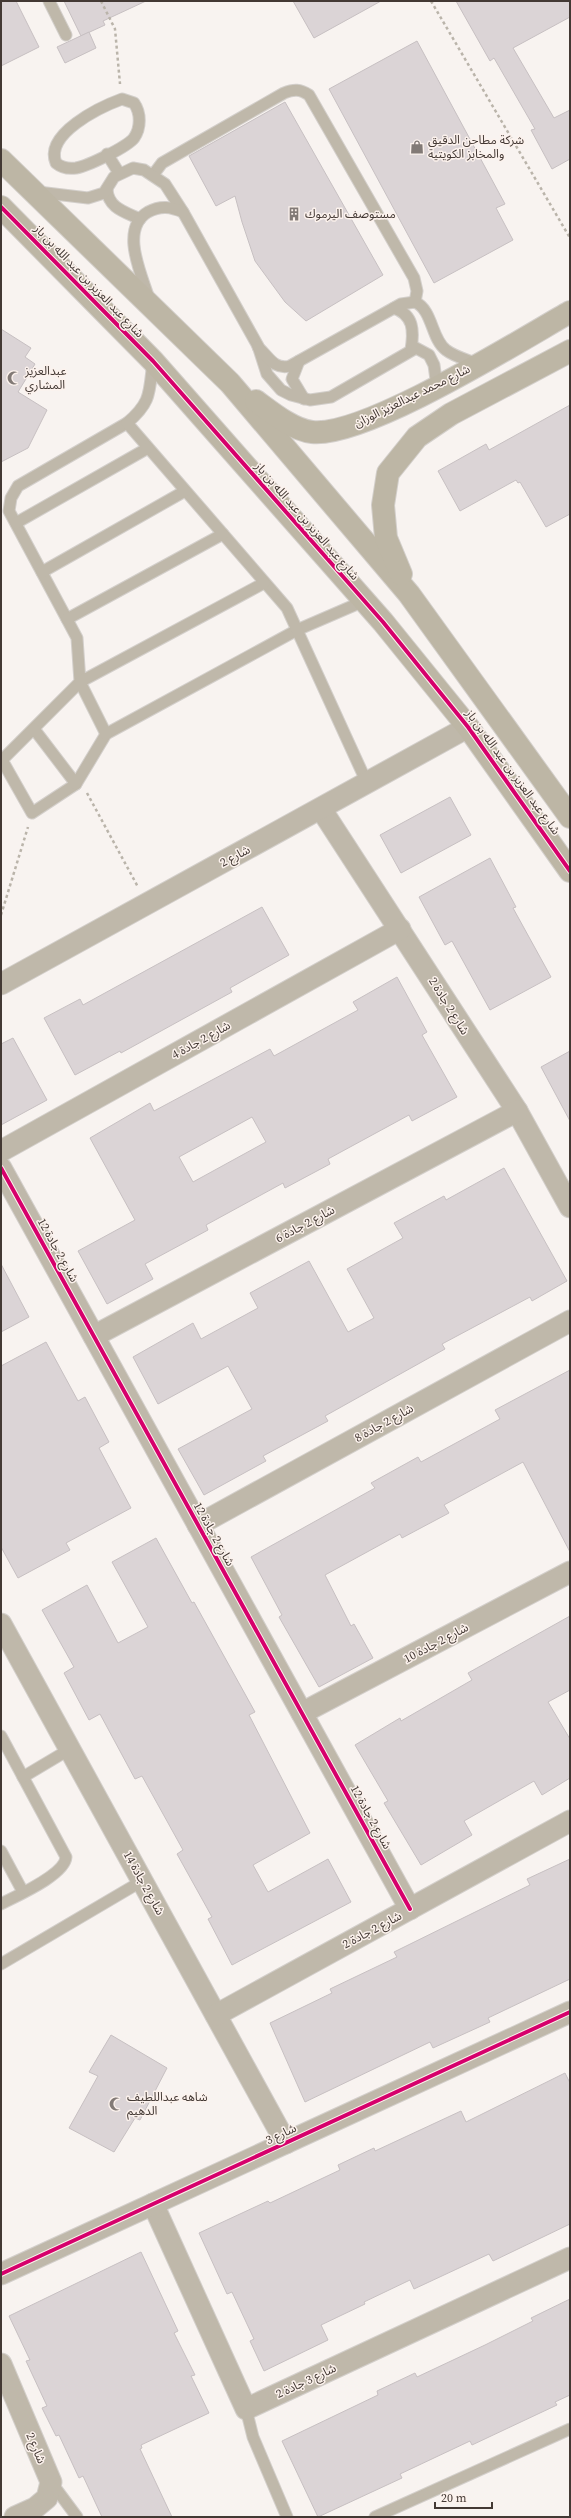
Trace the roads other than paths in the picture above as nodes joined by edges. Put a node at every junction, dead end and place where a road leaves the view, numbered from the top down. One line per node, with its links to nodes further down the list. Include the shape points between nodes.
1 (49, 1): 2 (lane)
2 (66, 35)
3 (107, 154): 3 (lane, via 129,143 137,130 138,108 129,99 122,99 69,128 57,142 54,157 61,167 74,168); 5 (lane)
4 (1, 160): 8 (street, شارع عبد العزيز بن عبد الله بن باز)
5 (119, 173): 6 (lane, via 130,168 138,168); 7 (lane)
6 (153, 175): 10 (lane, via 168,187); 14 (lane, via 162,163 284,93 292,90 304,91 309,95 414,278 417,292)
7 (107, 189): 8 (lane, via 104,193 88,198); 11 (lane, via 109,200 114,206)
8 (34, 192): 15 (street, شارع عبد العزيز بن عبد الله بن باز)
9 (1, 207): 13 (street, شارع عبد العزيز بن عبد الله بن باز)
10 (184, 212): 11 (lane, via 164,206); 18 (lane)
11 (140, 219): 15 (lane, via 134,233 135,249)
12 (1, 224): 13 (street)
13 (31, 236): 21 (street, شارع عبد العزيز بن عبد الله بن باز)
14 (415, 302): 16 (lane, via 407,302); 23 (lane, via 425,311 439,343 446,350)
15 (152, 307): 24 (street, شارع عبد العزيز بن عبد الله بن باز)
16 (394, 308): 19 (lane, via 406,313 412,325); 22 (lane)
17 (570, 312): 23 (street, شارع محمد عبدالعزيز الوزان)
18 (258, 346): 22 (lane, via 277,367 282,368); 26 (lane, via 263,364 273,382 281,390)
19 (411, 350): 25 (lane, via 420,349 429,355 434,365); 26 (lane, via 331,397)
20 (570, 351): 27 (street)
21 (152, 361): 28 (lane, via 148,397 143,410); 36 (street, شارع عبد العزيز بن عبد الله بن باز)
22 (299, 361): 26 (lane, via 292,379)
23 (478, 364): 25 (street, شارع محمد عبدالعزيز الوزان)
24 (230, 383): 25 (street, شارع محمد عبدالعزيز الوزان, via 282,420 312,432 352,426); 35 (street, شارع عبد العزيز بن عبد الله بن باز)
25 (437, 387): 27 (street, via 439,403)
26 (304, 399)
27 (451, 414): 35 (street, via 417,437 388,473 383,505 386,538)
28 (127, 423): 29 (lane); 31 (lane, via 18,486 11,498 9,511)
29 (148, 448): 30 (lane); 31 (lane)
30 (185, 491): 32 (lane); 33 (lane)
31 (16, 523): 33 (lane)
32 (223, 534): 34 (lane); 37 (lane)
33 (42, 572): 37 (lane)
34 (264, 583): 38 (lane, via 287,608); 39 (lane)
35 (409, 594): 46 (street, شارع عبد العزيز بن عبد الله بن باز)
36 (364, 601): 38 (lane); 40 (street, شارع عبد العزيز بن عبد الله بن باز)
37 (67, 619): 39 (lane, via 77,638)
38 (297, 630): 42 (lane); 44 (lane)
39 (80, 682): 41 (lane); 42 (lane)
40 (468, 727): 44 (street, شارع 2); 47 (street, شارع عبد العزيز بن عبد الله بن باز)
41 (34, 729): 43 (lane); 43 (lane, via 2,760 32,813)
42 (106, 734): 43 (lane)
43 (78, 782)
44 (367, 782): 45 (street, شارع 2)
45 (321, 809): 48 (street, شارع 2 جادة 2); 49 (street, شارع 2)
46 (570, 817)
47 (570, 871)
48 (400, 929): 50 (street, شارع 2 جادة 2); 51 (street, شارع 2 جادة 4)
49 (1, 984)
50 (517, 1112): 53 (street, شارع 2 جادة 2); 55 (street, شارع 2 جادة 6)
51 (1, 1151)
52 (1, 1168): 55 (street, شارع 2 جادة 12)
53 (570, 1207)
54 (570, 1321): 56 (street, شارع 2 جادة 8)
55 (94, 1336): 56 (street, شارع 2 جادة 12)
56 (198, 1525): 59 (street, شارع 2 جادة 12)
57 (570, 1572): 59 (street, شارع 2 جادة 10)
58 (1, 1624): 61 (street, شارع 2 جادة 14)
59 (302, 1714): 68 (street, شارع 2 جادة 12)
60 (1, 1736): 62 (lane)
61 (70, 1749): 62 (lane); 65 (street, شارع 2 جادة 14)
62 (23, 1777): 66 (lane, via 66,1857 66,1862 58,1872)
63 (570, 1822): 68 (street, شارع 2 جادة 2)
64 (1, 1851): 66 (lane)
65 (142, 1880): 69 (lane); 71 (street, شارع 2 جادة 14)
66 (24, 1892): 67 (lane)
67 (1, 1904)
68 (410, 1909): 71 (street, شارع 2 جادة 2)
69 (1, 1964)
70 (570, 2012): 72 (street, شارع 3)
71 (216, 2015): 72 (street, شارع 2 جادة 14)
72 (286, 2143): 73 (street, شارع 3)
73 (153, 2204): 75 (street, شارع 3); 77 (street)
74 (570, 2258): 77 (street, شارع 3 جادة 2)
75 (1, 2274)
76 (1, 2364): 79 (street, شارع 2)
77 (246, 2409): 82 (lane, via 253,2437)
78 (570, 2429): 83 (lane)
79 (51, 2482): 80 (street, via 47,2498 35,2508); 81 (lane)
80 (15, 2517)
81 (77, 2517)
82 (287, 2517)
83 (375, 2517)

